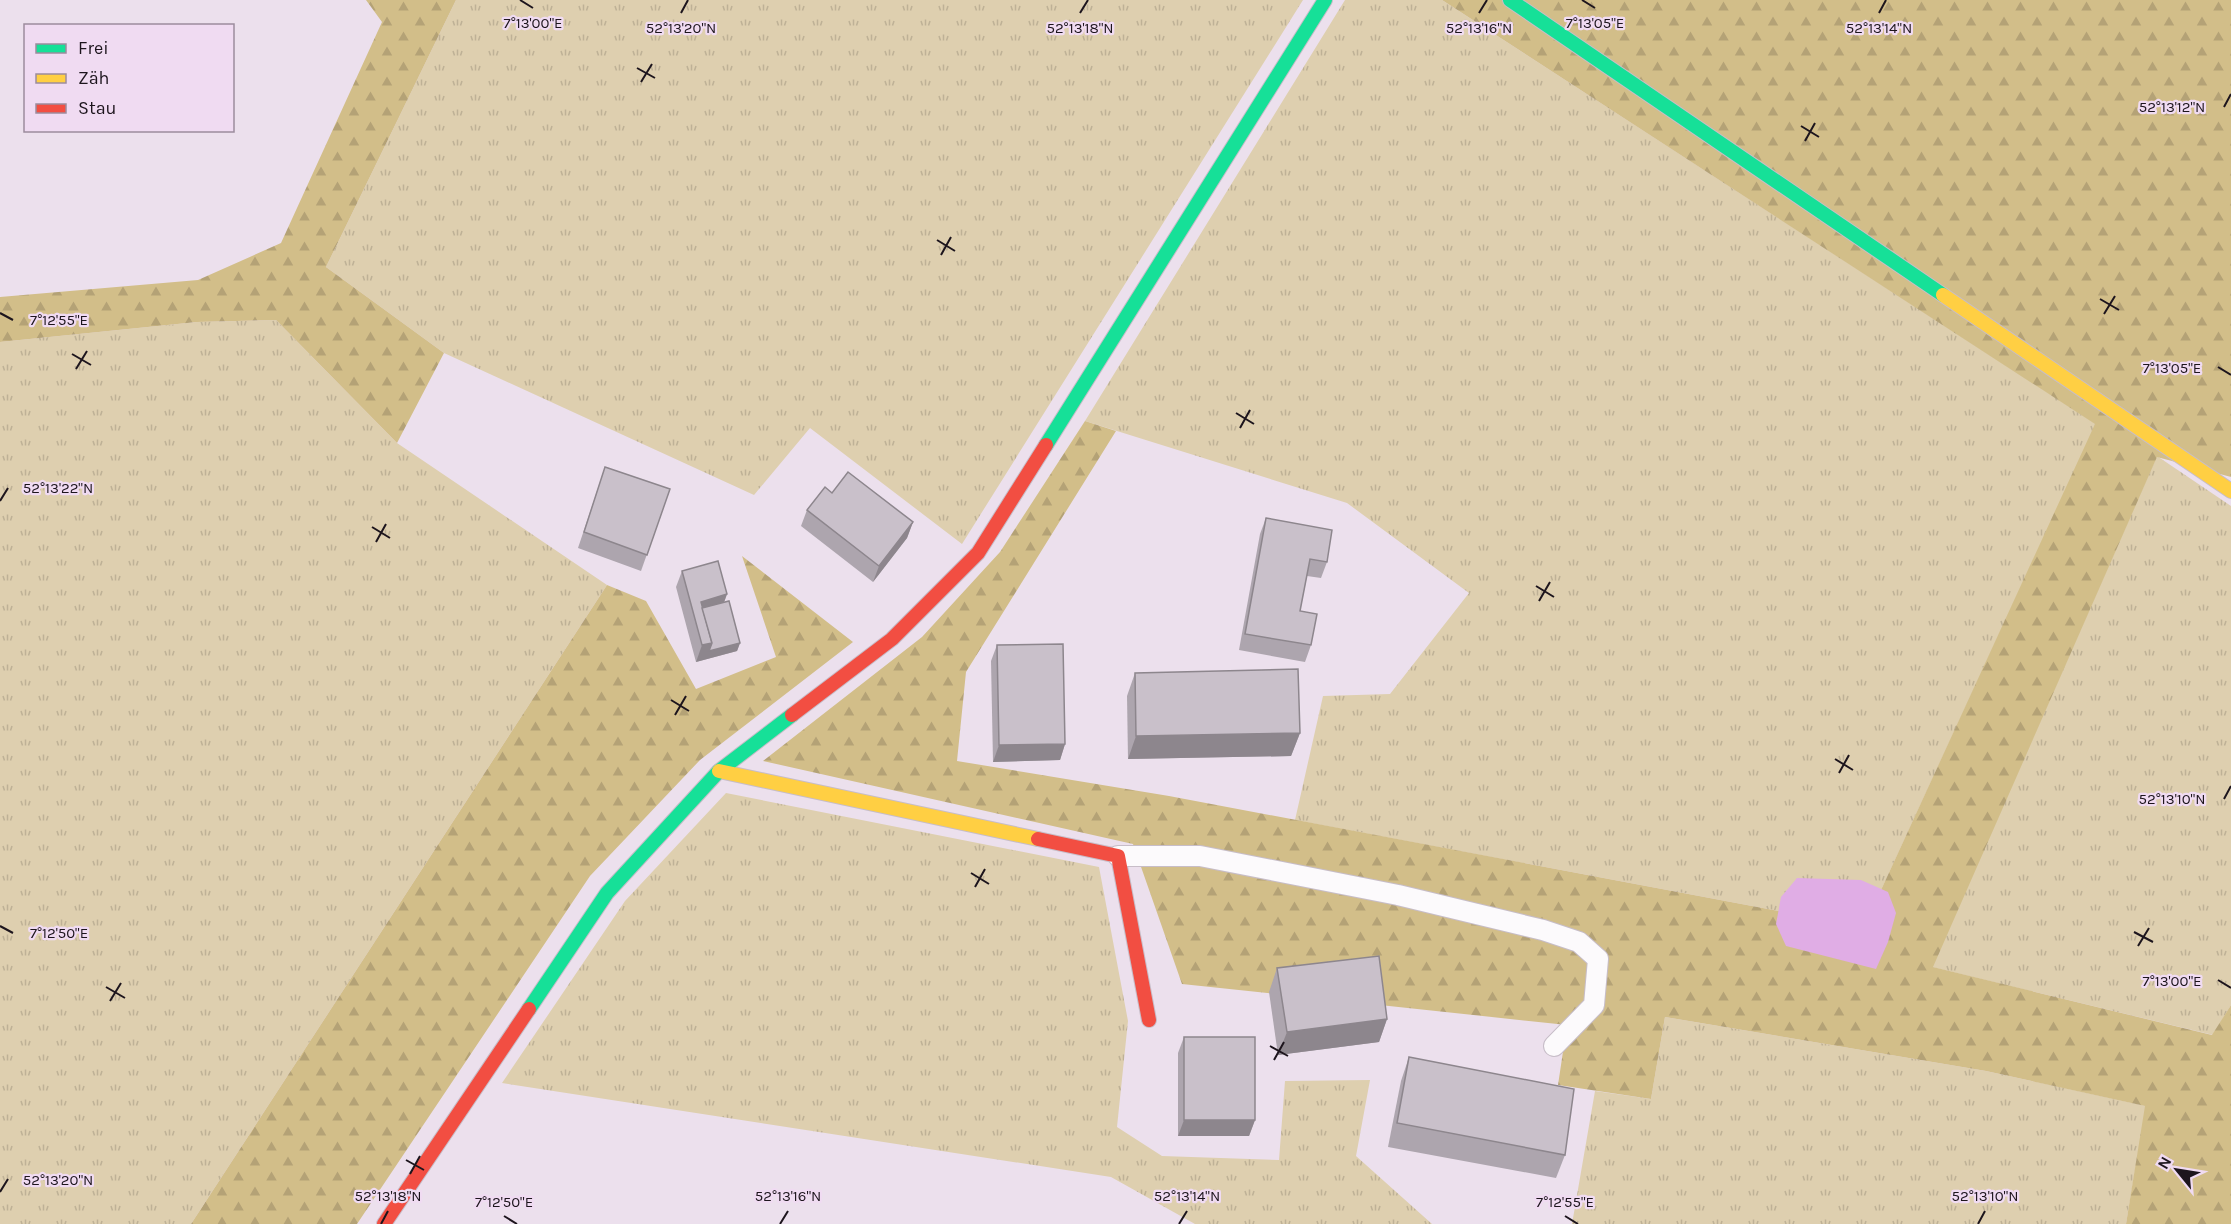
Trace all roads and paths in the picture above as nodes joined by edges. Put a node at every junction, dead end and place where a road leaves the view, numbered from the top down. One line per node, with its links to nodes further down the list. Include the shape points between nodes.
1 (1325, 0): 4 (street, via 978,553 892,639)
2 (1510, 0): 3 (street)
3 (2231, 491)
4 (719, 771): 5 (street); 8 (street, via 607,893)
5 (1118, 856): 6 (street); 7 (lane, via 1200,856 1398,895 1579,942 1598,959 1594,1005)
6 (1149, 1020)
7 (1554, 1046)
8 (384, 1224)

